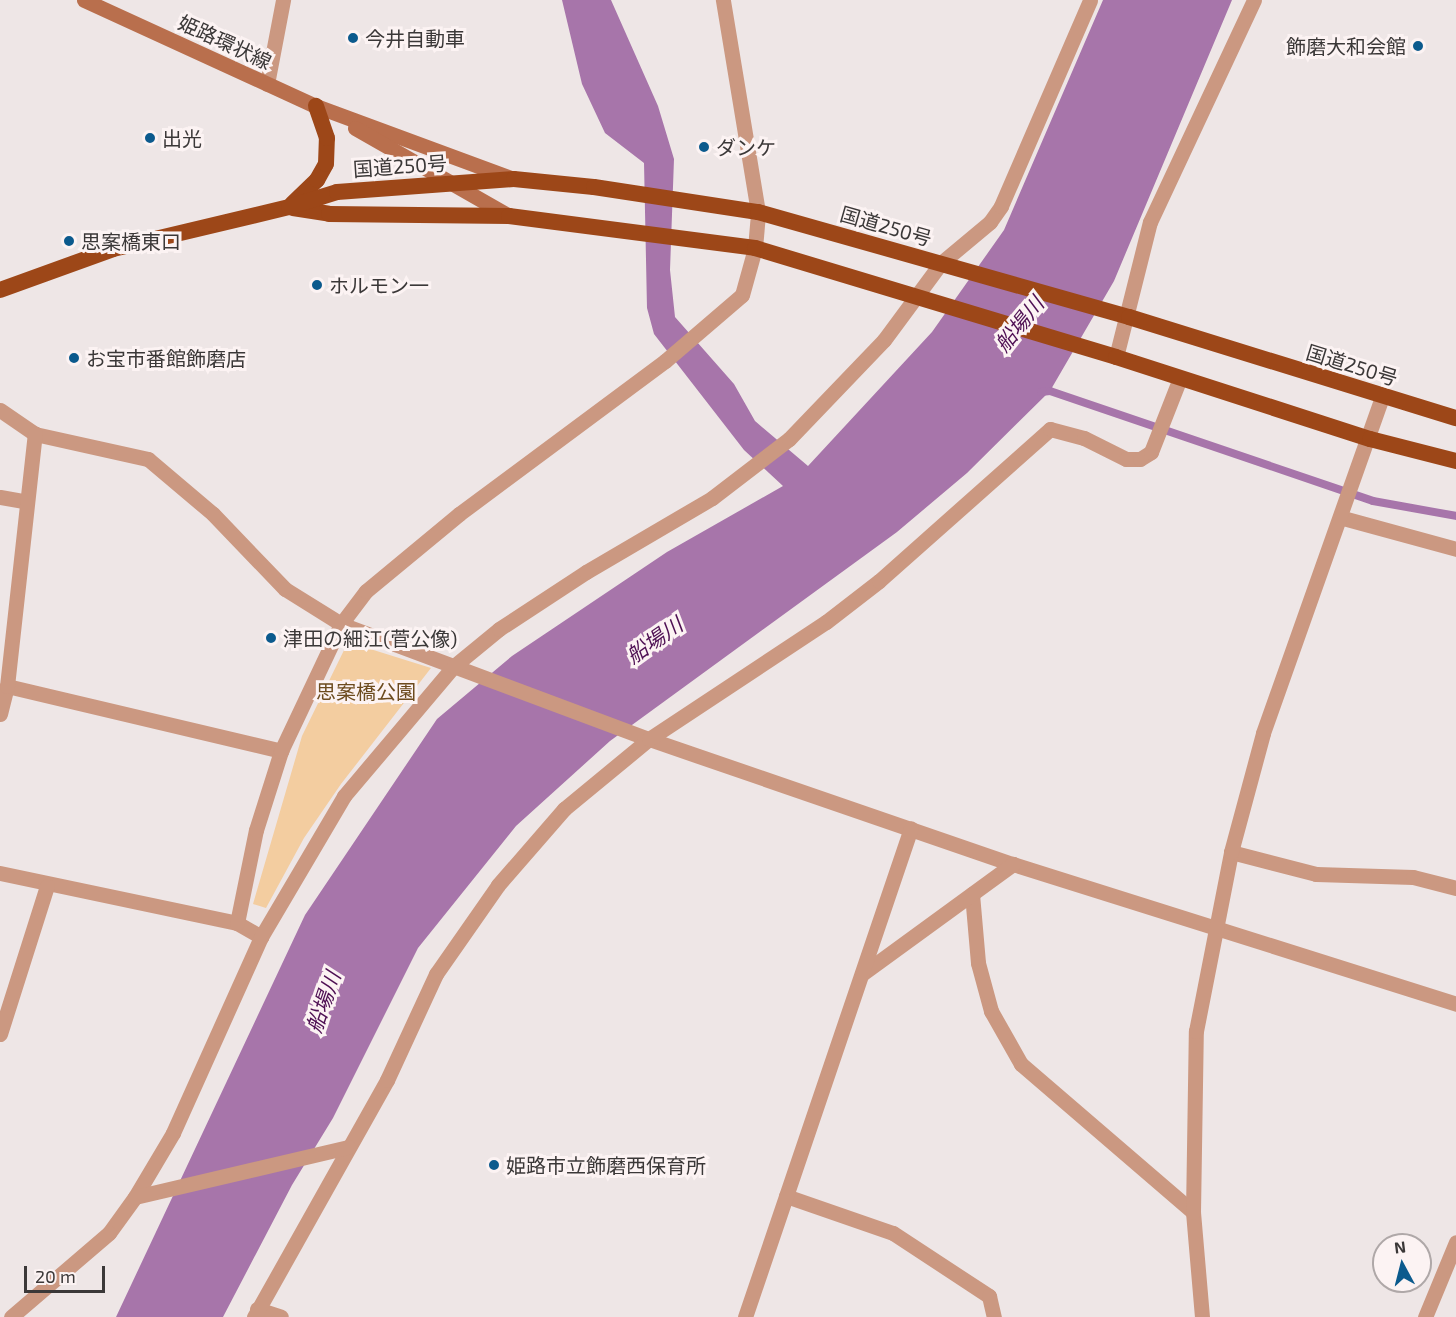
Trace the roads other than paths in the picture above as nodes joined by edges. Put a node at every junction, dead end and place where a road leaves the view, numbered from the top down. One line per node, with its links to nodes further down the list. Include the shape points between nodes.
1 (84, 0): 6 (main road, 姫路環状線)
2 (283, 0): 6 (street)
3 (723, 0): 11 (street)
4 (1090, 0): 14 (street, via 1000,206 990,222)
5 (1254, 0): 17 (street, via 1150,222)
6 (267, 84): 7 (main road, 姫路環状線)
7 (316, 106): 8 (main road, 姫路環状線); 9 (main road, 姫路環状線); 10 (highway, via 327,138 326,164 317,180)
8 (514, 179): 9 (highway, 国道250号); 11 (highway, 国道250号)
9 (452, 183): 10 (highway, 国道250号, via 337,192); 12 (main road, 姫路環状線)
10 (289, 207): 12 (highway, 国道250号, via 329,214); 15 (highway, 国道250号, via 113,249)
11 (758, 212): 13 (street); 14 (highway, 国道250号)
12 (509, 216): 13 (highway, 国道250号)
13 (755, 248): 16 (highway, 国道250号); 30 (street, via 742,295 665,361 459,514 366,591)
14 (941, 263): 16 (street); 17 (highway, 国道250号)
15 (0, 290)
16 (916, 295): 18 (highway, 国道250号); 31 (street, via 885,340 789,439 712,498 509,623)
17 (1129, 317): 18 (street); 20 (highway, 国道250号)
18 (1116, 357): 19 (highway, 国道250号)
19 (1180, 378): 24 (highway, 国道250号); 34 (street, via 1151,452 1140,459 1126,459 1084,438 1050,429 879,581 826,622)
20 (1382, 397): 22 (highway, 国道250号); 24 (street)
21 (0, 410): 23 (street)
22 (1456, 418)
23 (35, 434): 27 (street); 30 (street, via 148,459 213,514 285,589)
24 (1370, 439): 25 (highway, 国道250号); 28 (street)
25 (1456, 461)
26 (0, 497): 27 (street)
27 (27, 502): 32 (street)
28 (1344, 513): 29 (street); 37 (street, via 1263,733)
29 (1456, 549)
30 (341, 624): 31 (street); 35 (street)
31 (454, 666): 34 (street); 45 (street, via 344,796)
32 (7, 686): 33 (street); 35 (street)
33 (0, 714)
34 (649, 739): 36 (street); 49 (street, via 564,809 498,885 436,974 387,1080)
35 (281, 751): 43 (street, via 255,830)
36 (911, 828): 38 (street); 46 (street)
37 (1232, 852): 41 (street, via 1316,874 1413,877); 44 (street)
38 (1013, 864): 42 (street); 44 (street)
39 (0, 873): 40 (street)
40 (46, 886): 43 (street); 48 (street)
41 (1456, 888)
42 (972, 894): 46 (street); 52 (street, via 978,963 991,1011 1021,1064)
43 (237, 923): 45 (street)
44 (1217, 932): 47 (street); 52 (street, via 1196,1031)
45 (261, 937): 51 (street, via 173,1133)
46 (862, 974): 50 (street)
47 (1456, 1004)
48 (0, 1034)
49 (348, 1147): 51 (street); 54 (street)
50 (786, 1196): 57 (street); 58 (street, via 893,1233 989,1296)
51 (135, 1197): 55 (street, via 109,1233)
52 (1193, 1212): 59 (street)
53 (1456, 1242): 60 (street)
54 (256, 1313): 56 (street)
55 (11, 1317)
56 (281, 1317)
57 (745, 1317)
58 (994, 1317)
59 (1202, 1317)
60 (1425, 1317)

